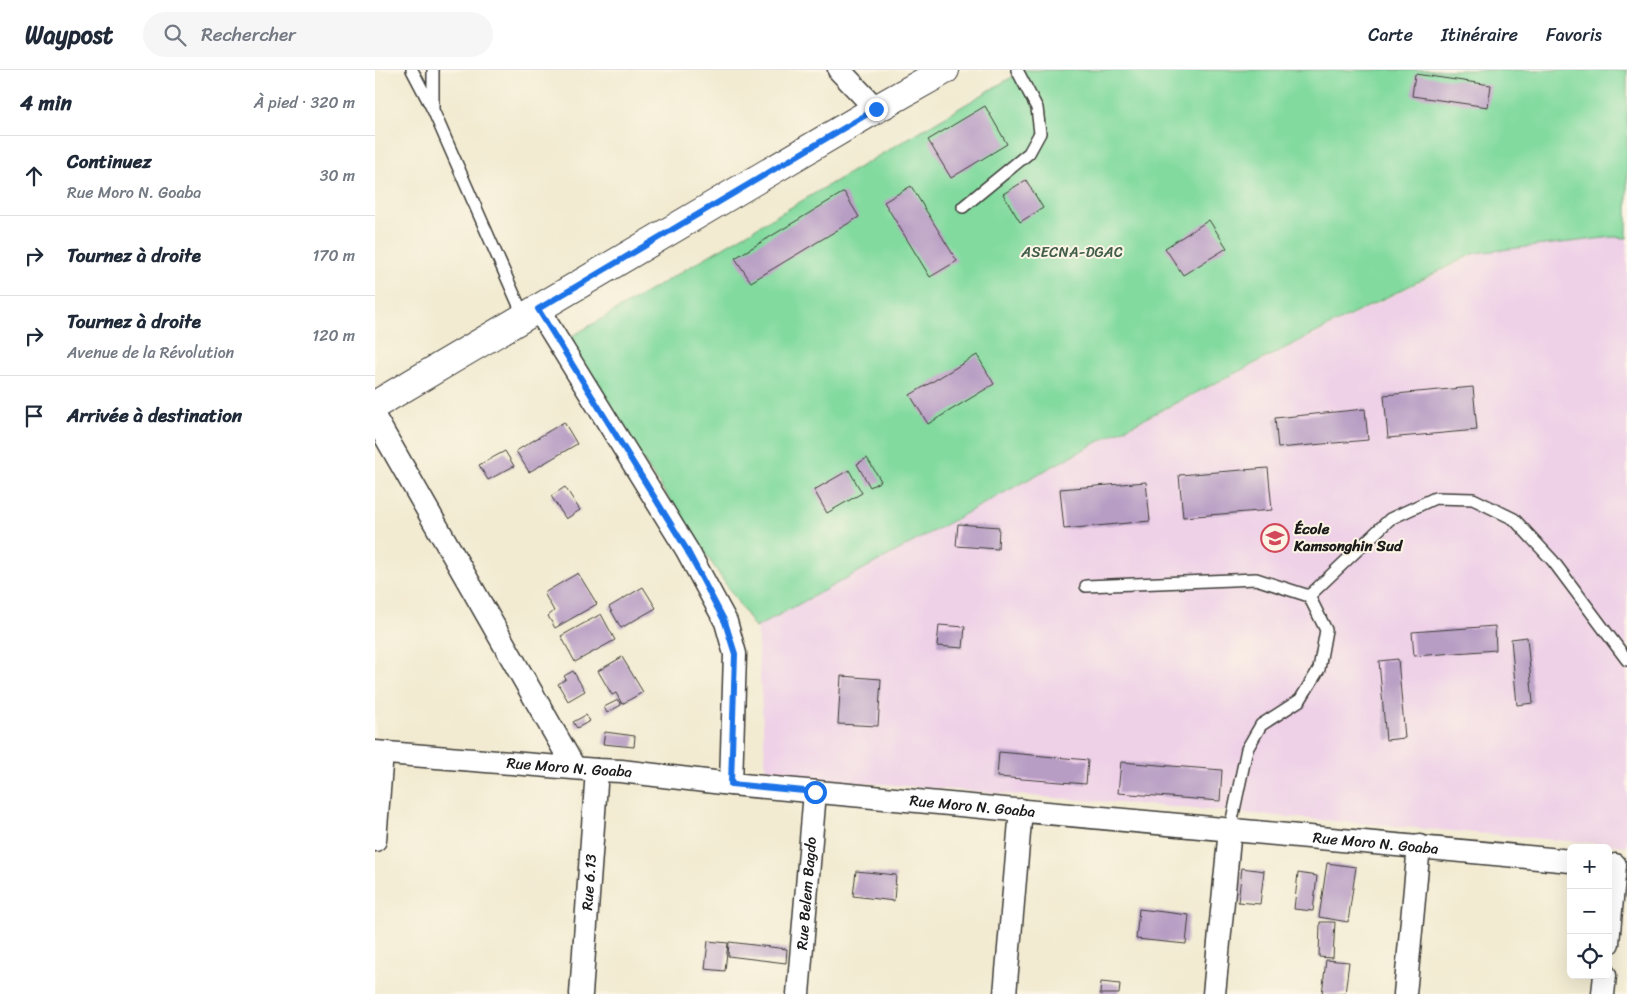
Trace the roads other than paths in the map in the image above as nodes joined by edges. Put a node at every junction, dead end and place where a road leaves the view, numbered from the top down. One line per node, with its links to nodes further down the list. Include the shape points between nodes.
1 (412, 70): 7 (lane)
2 (433, 70): 7 (lane)
3 (839, 70): 6 (street)
4 (945, 70): 6 (main road)
5 (1017, 70): 8 (lane, via 1037,108 1040,133 1029,153)
6 (876, 109): 9 (main road)
7 (433, 110): 9 (lane)
8 (963, 207)
9 (531, 313): 10 (main road); 18 (street, via 687,550 725,622 735,654)
10 (375, 405)
11 (375, 418): 16 (street)
12 (1086, 586): 13 (lane, via 1256,579)
13 (1309, 596): 14 (lane, via 1390,519 1435,498 1473,499 1514,519 1553,562); 21 (lane, via 1326,630 1319,669 1300,700 1261,725 1247,749)
14 (1627, 660)
15 (379, 753): 16 (street, Rue Moro N. Goaba); 22 (street)
16 (574, 768): 17 (street, Rue Moro N. Goaba)
17 (597, 770): 18 (street, Rue Moro N. Goaba); 28 (street, Rue 6.13)
18 (731, 784): 19 (street, Rue Moro N. Goaba)
19 (815, 792): 20 (street, Rue Moro N. Goaba); 29 (street, Rue Belem Bagdo)
20 (1021, 810): 21 (street, Rue Moro N. Goaba); 30 (street)
21 (1230, 829): 23 (street, Rue Moro N. Goaba); 31 (street)
22 (375, 840)
23 (1419, 846): 24 (street, Rue Moro N. Goaba); 32 (street)
24 (1567, 861)
25 (1617, 865): 26 (street)
26 (1609, 934)
27 (1605, 979): 33 (street)
28 (581, 994)
29 (798, 994)
30 (1005, 994)
31 (1214, 994)
32 (1405, 994)
33 (1603, 994)

